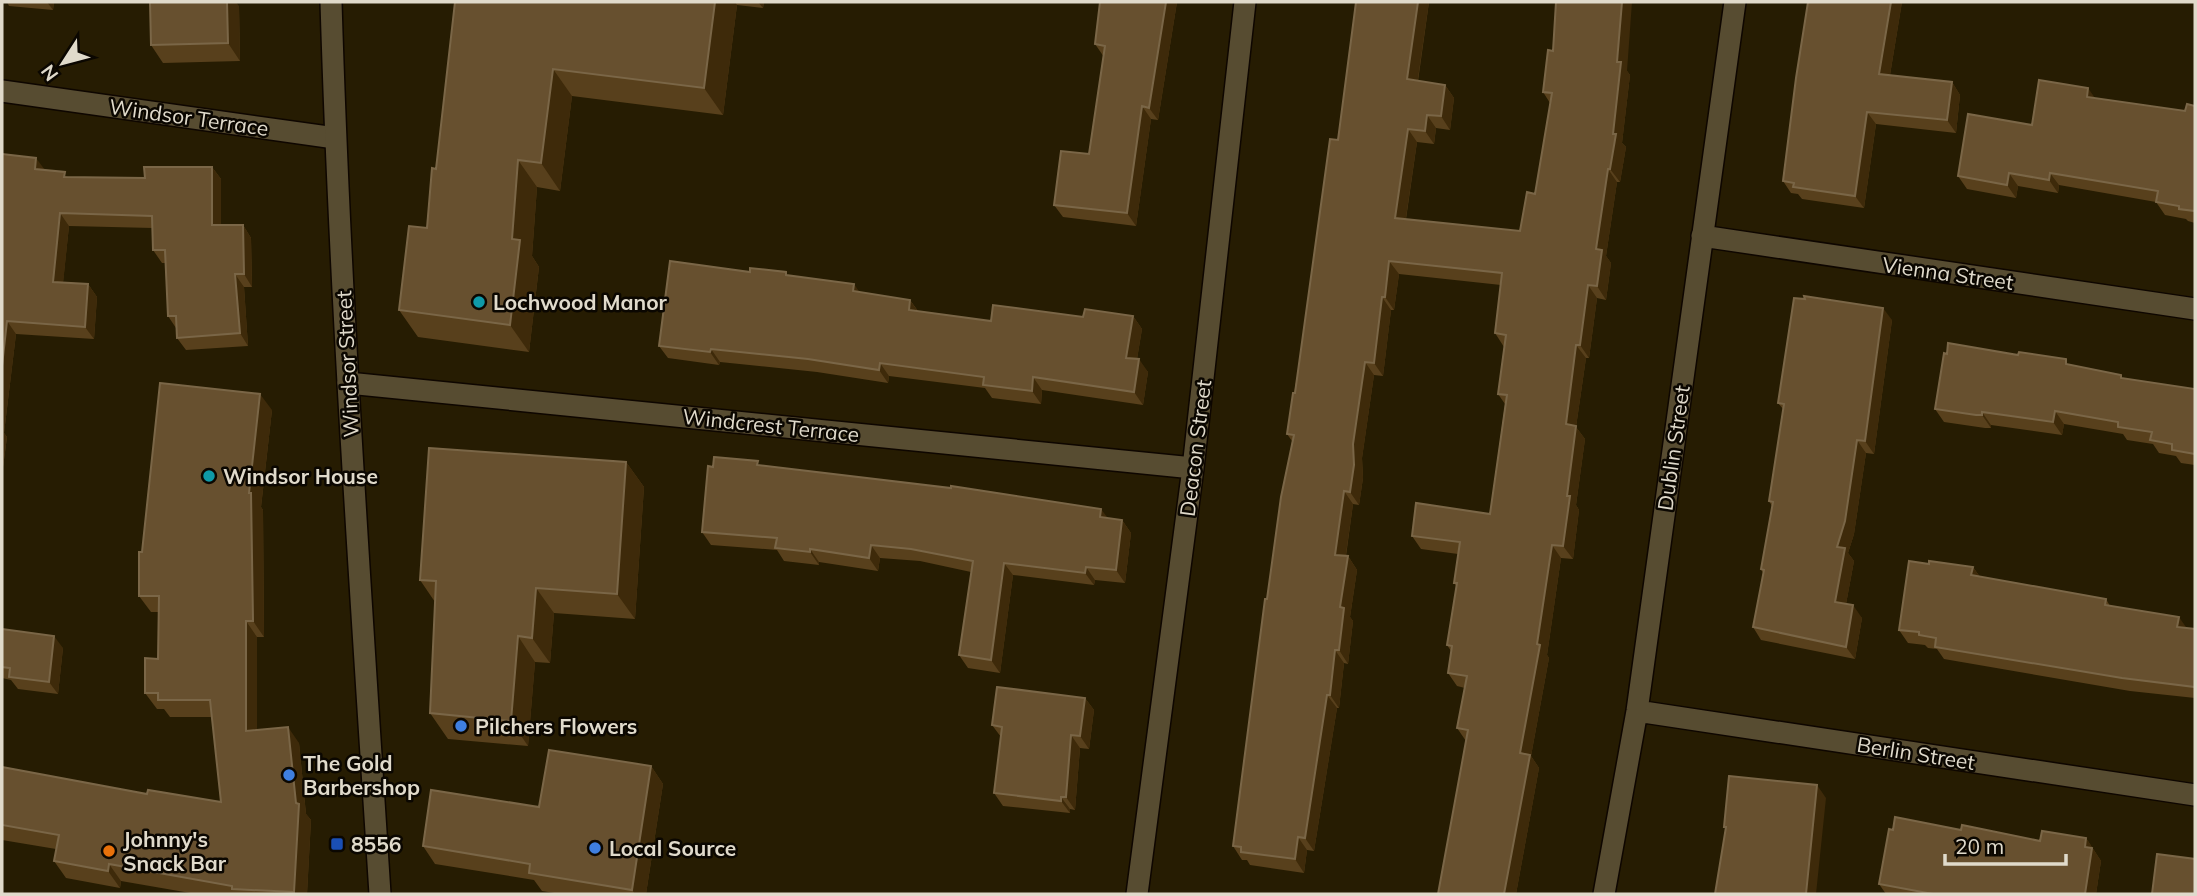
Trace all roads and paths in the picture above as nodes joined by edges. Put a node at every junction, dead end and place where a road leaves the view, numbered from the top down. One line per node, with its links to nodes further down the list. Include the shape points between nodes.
1 (331, 2): 5 (street, Windsor Street)
2 (1245, 2): 9 (street, Deacon Street)
3 (1735, 2): 6 (street, Dublin Street)
4 (2, 91): 5 (street, Windsor Terrace)
5 (335, 138): 8 (street, Windsor Street)
6 (1702, 236): 7 (street, Vienna Street); 10 (street, Dublin Street)
7 (2195, 309)
8 (348, 383): 9 (street, Windcrest Terrace); 12 (street, Windsor Street)
9 (1194, 468): 13 (street, Deacon Street)
10 (1637, 711): 11 (street, Berlin Street); 14 (street, Dublin Street)
11 (2195, 795)
12 (380, 894)
13 (1138, 894)
14 (1604, 894)

